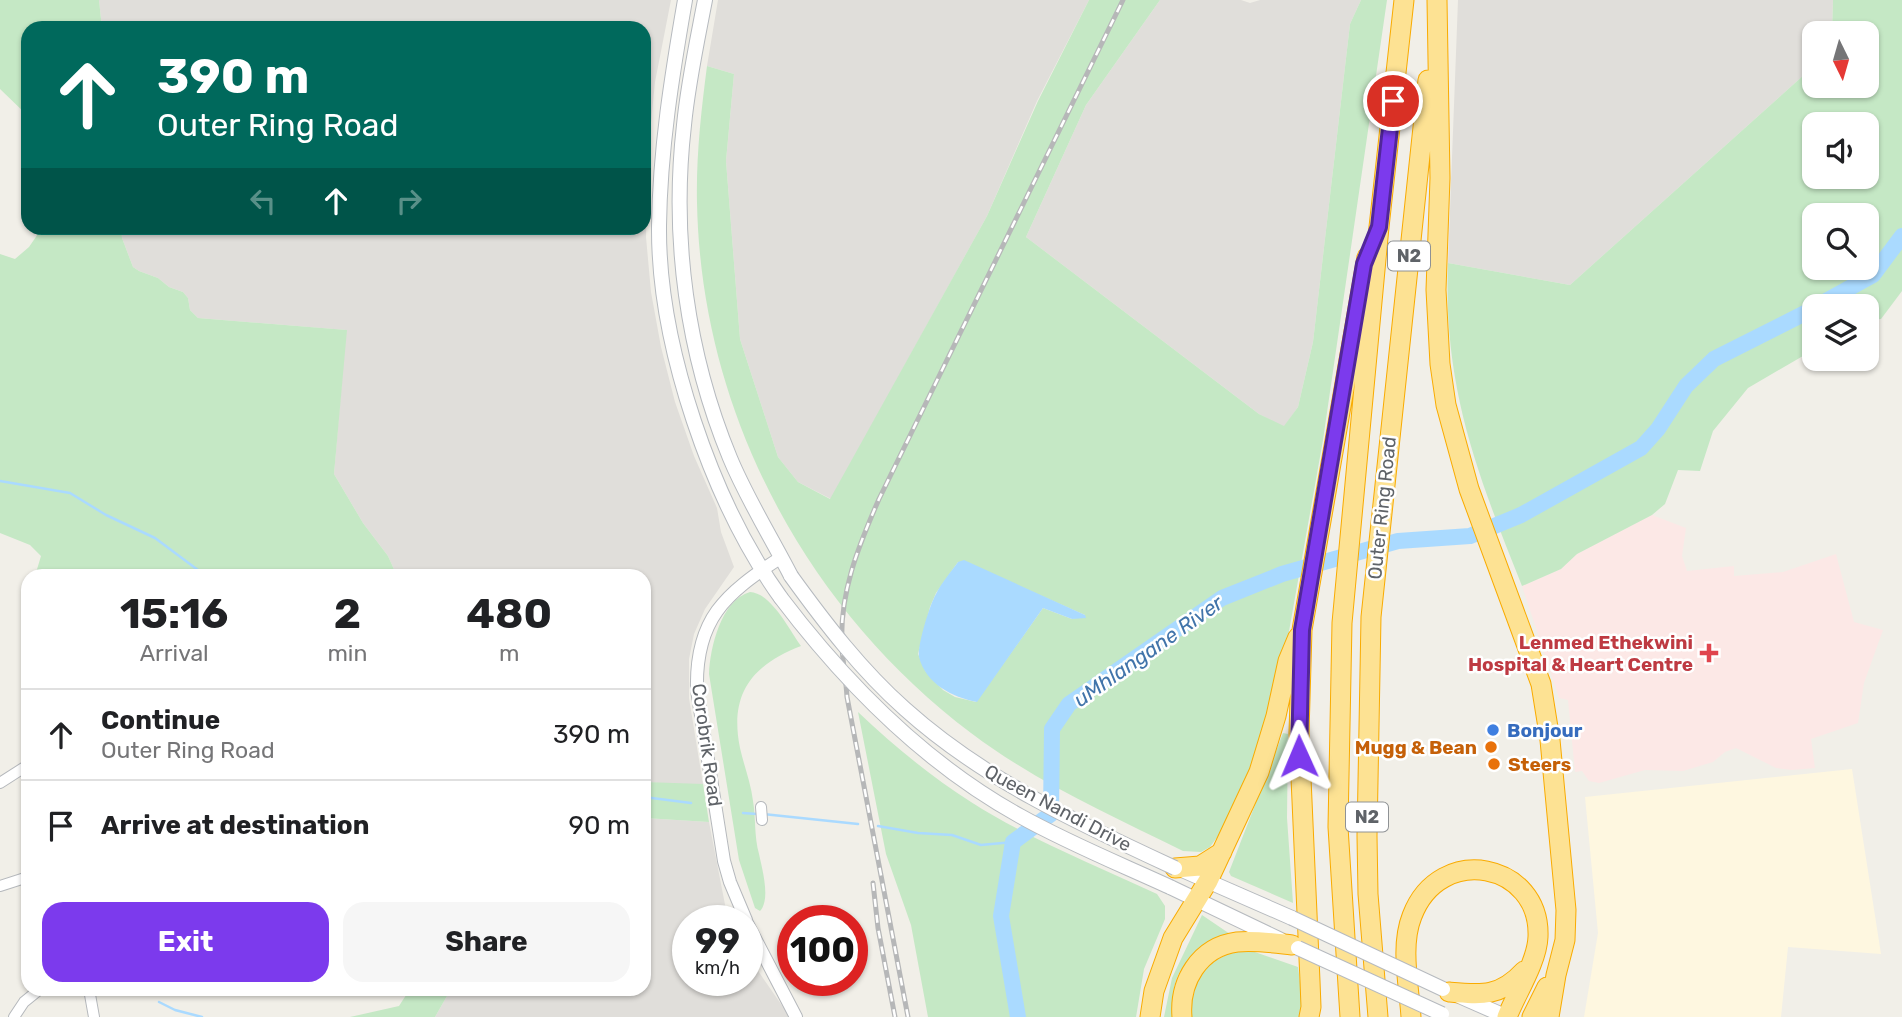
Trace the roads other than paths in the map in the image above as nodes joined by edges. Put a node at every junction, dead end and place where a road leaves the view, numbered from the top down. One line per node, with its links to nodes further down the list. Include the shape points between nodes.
1 (685, 0): 7 (main road, Queen Nandi Drive, via 661,171 659,229 667,310 706,457)
2 (705, 0): 6 (main road, Queen Nandi Drive, via 684,126 680,235 684,276 699,368 714,414 739,479)
3 (1404, 0): 5 (highway, Outer Ring Road / N2)
4 (1437, 0): 23 (highway, via 1437,332 1446,405 1469,489 1535,665 1547,715 1566,910 1566,940); 35 (highway, Outer Ring Road / N2, via 1371,617 1368,894)
5 (1379, 227): 8 (highway, via 1364,264); 34 (highway, Outer Ring Road / N2, via 1342,623 1338,827)
6 (780, 558): 7 (street, Corobrik Road); 14 (main road, Queen Nandi Drive, bridge, via 856,659 906,710 947,743 1024,793)
7 (761, 570): 18 (main road, Queen Nandi Drive, bridge, via 814,641 871,705 948,769 1020,816); 19 (street, Corobrik Road, via 736,588 711,620 697,680 724,861)
8 (1303, 624): 13 (highway, via 1288,661 1259,772); 33 (highway, via 1298,733)
9 (21, 770): 10 (street)
10 (0, 783)
11 (761, 807): 12 (street)
12 (762, 820)
13 (1222, 852): 14 (highway, via 1200,866); 16 (highway)
14 (1175, 867): 16 (main road, Queen Nandi Drive)
15 (21, 879): 17 (street)
16 (1208, 881): 18 (highway); 24 (main road, Queen Nandi Drive, bridge)
17 (0, 886)
18 (1196, 900): 20 (main road, Queen Nandi Drive); 31 (highway, via 1165,958)
19 (740, 905)
20 (1295, 946): 27 (main road, Queen Nandi Drive, bridge); 32 (highway, via 1238,942 1213,950 1198,962 1183,987)
21 (763, 953): 30 (street, Corobrik Road)
22 (1530, 964): 24 (highway, via 1513,984 1501,990 1480,995); 36 (highway, via 1537,924 1521,891 1487,870 1458,871 1443,877 1430,886 1411,917 1407,949); 37 (highway)
23 (1556, 975): 38 (highway); 39 (highway)
24 (1446, 991): 37 (main road, Queen Nandi Drive)
25 (31, 996): 28 (street)
26 (90, 996): 29 (street)
27 (1446, 1015)
28 (14, 1017)
29 (94, 1017)
30 (796, 1017)
31 (1150, 1017)
32 (1182, 1017)
33 (1308, 1017)
34 (1350, 1017)
35 (1378, 1017)
36 (1411, 1017)
37 (1507, 1017)
38 (1532, 1017)
39 (1549, 1017)

